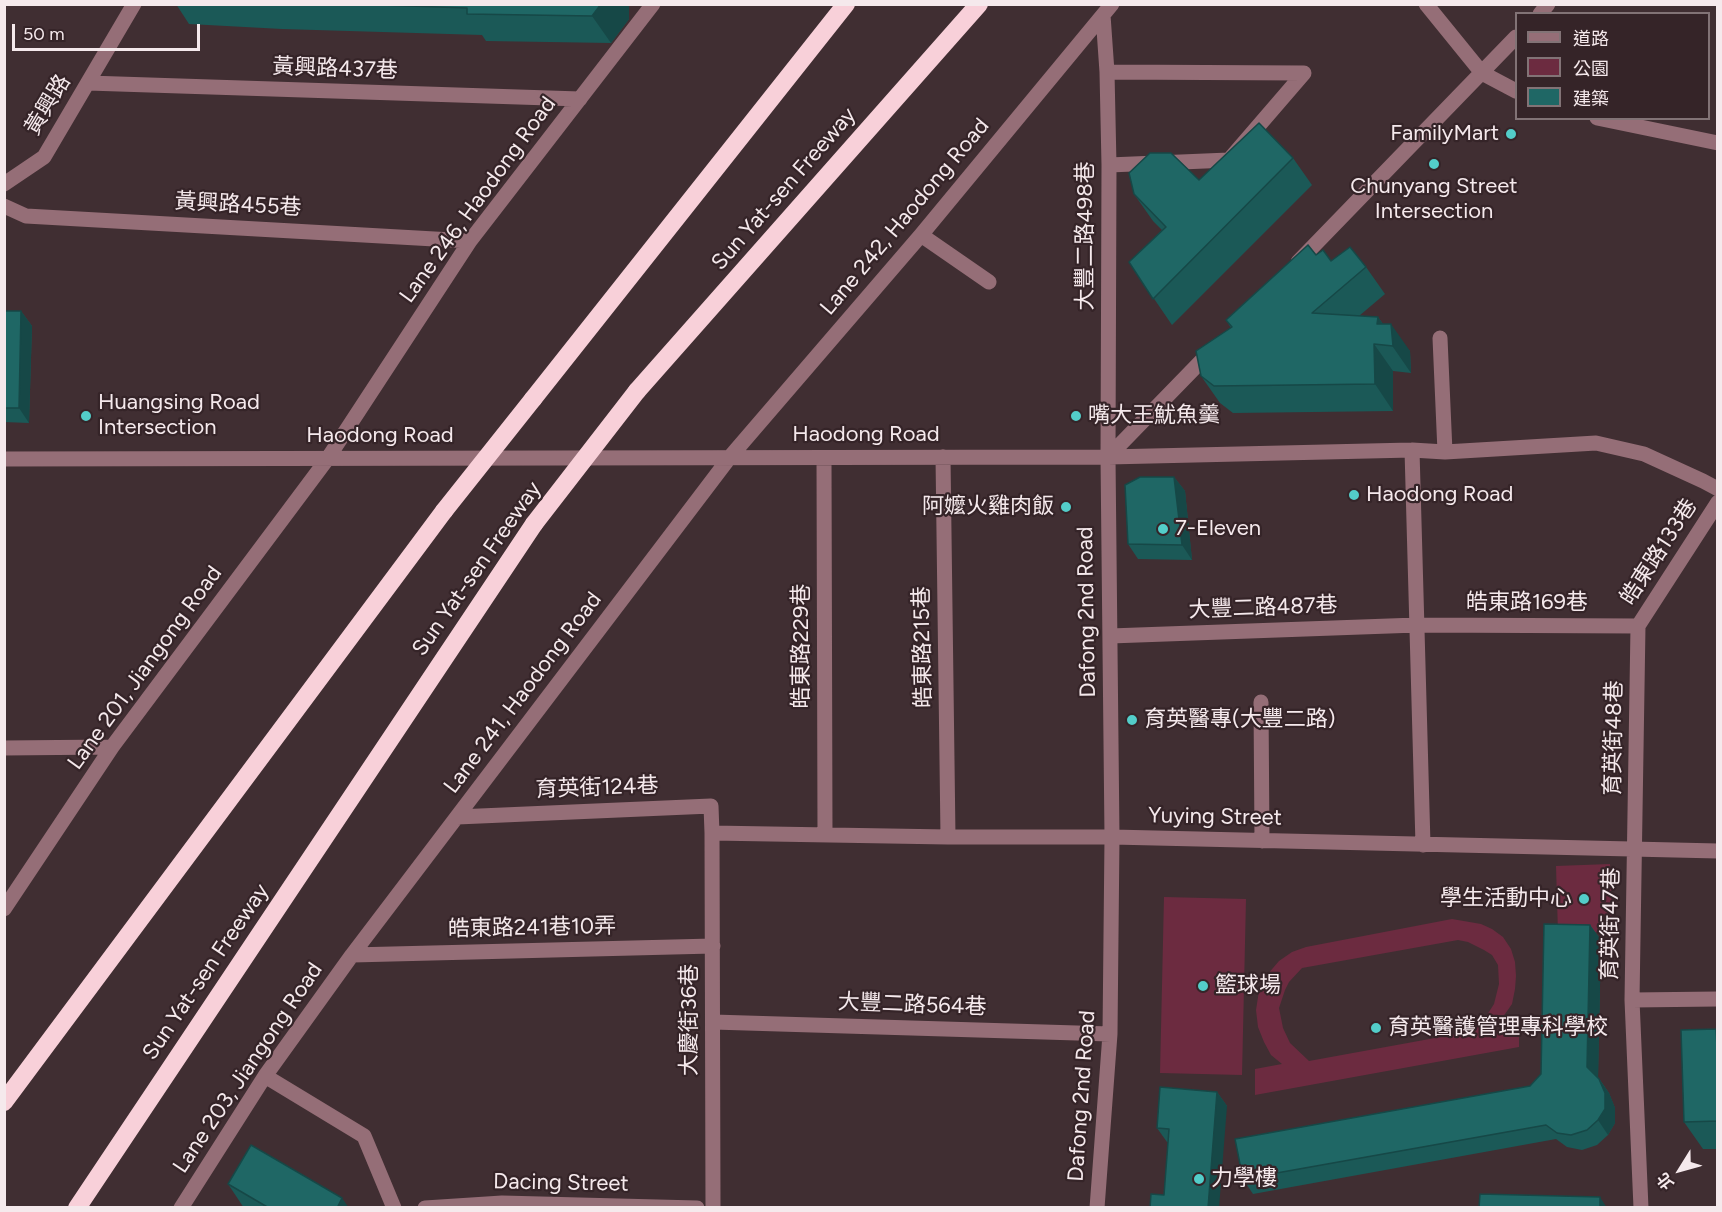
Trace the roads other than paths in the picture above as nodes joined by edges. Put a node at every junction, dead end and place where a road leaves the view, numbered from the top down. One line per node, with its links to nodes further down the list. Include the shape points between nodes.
1 (134, 4): 10 (street, 黃興路)
2 (653, 4): 12 (street, Lane 246, Haodong Road)
3 (846, 4): 57 (highway, bridge, via 444,511)
4 (979, 4): 58 (highway, Sun Yat-sen Freeway, bridge, via 637,391 534,524)
5 (1426, 4): 9 (street)
6 (1108, 10): 8 (street, 大豐二路498巷); 18 (street, Lane 242, Haodong Road)
7 (1515, 38): 9 (street)
8 (1107, 72): 15 (street, 大豐二路498巷); 15 (street, via 1304,73 1229,160)
9 (1482, 73): 11 (street); 20 (street)
10 (88, 83): 12 (street, 黃興路437巷); 16 (street, 黃興路, via 44,157)
11 (1515, 90)
12 (580, 99): 19 (street, Lane 246, Haodong Road)
13 (1607, 120): 14 (street)
14 (1718, 142)
15 (1109, 165): 27 (street, 大豐二路498巷)
16 (4, 184)
17 (4, 206): 19 (street, 黃興路455巷, via 26,216)
18 (921, 235): 21 (street); 29 (street, Lane 242, Haodong Road)
19 (471, 241): 28 (street, Lane 246, Haodong Road)
20 (1291, 269)
21 (989, 282)
22 (1224, 338): 27 (street)
23 (1440, 338): 25 (street)
24 (1412, 450): 25 (street, Haodong Road); 27 (street, Haodong Road); 34 (street)
25 (1445, 452): 32 (street, Haodong Road, via 1596,444 1644,454)
26 (943, 457): 27 (street, Haodong Road); 30 (street, Haodong Road); 43 (street, 皓東路215巷)
27 (1108, 457): 36 (street, Dafong 2nd Road)
28 (328, 458): 29 (street, Haodong Road); 31 (street, Haodong Road); 38 (street, Lane 201, Jiangong Road)
29 (730, 458): 30 (street, Haodong Road); 40 (street, Lane 241, Haodong Road)
30 (824, 458): 42 (street, 皓東路229巷)
31 (4, 459)
32 (1718, 489)
33 (1718, 502): 35 (street, 皓東路133巷)
34 (1417, 625): 35 (street, 皓東路169巷); 36 (street, 大豐二路487巷); 46 (street)
35 (1638, 626): 47 (street, 育英街48巷)
36 (1110, 636): 44 (street, Dafong 2nd Road)
37 (1261, 702): 45 (street)
38 (112, 747): 39 (street); 49 (street, Lane 201, Jiangong Road)
39 (4, 748)
40 (458, 817): 41 (street, 育英街124巷, via 711,806); 51 (street, Lane 241, Haodong Road)
41 (712, 833): 42 (street, Yuying Street); 50 (street, 大慶街36巷)
42 (825, 835): 43 (street, Yuying Street)
43 (948, 837): 44 (street, Yuying Street)
44 (1112, 837): 45 (street, Yuying Street); 55 (street, Dafong 2nd Road)
45 (1262, 841): 46 (street, Yuying Street)
46 (1423, 845): 47 (street, Yuying Street)
47 (1635, 850): 48 (street, Yuying Street); 53 (street, 育英街47巷)
48 (1718, 851)
49 (7, 900)
50 (713, 946): 51 (street, 皓東路241巷10弄); 54 (street, 大慶街36巷)
51 (352, 955): 56 (street, Lane 203, Jiangong Road)
52 (1718, 999): 53 (street)
53 (1632, 1000): 65 (street, 育英街47巷)
54 (713, 1022): 55 (street, 大豐二路564巷); 63 (street, 大慶街36巷)
55 (1110, 1034): 64 (street, Dafong 2nd Road)
56 (265, 1076): 59 (street, Lane 203, Jiangong Road); 60 (street, via 364,1136)
57 (4, 1102)
58 (77, 1208)
59 (181, 1208)
60 (394, 1208)
61 (425, 1208): 62 (street, Dacing Street, via 502,1203)
62 (697, 1208)
63 (713, 1208)
64 (1097, 1208)
65 (1641, 1208)

